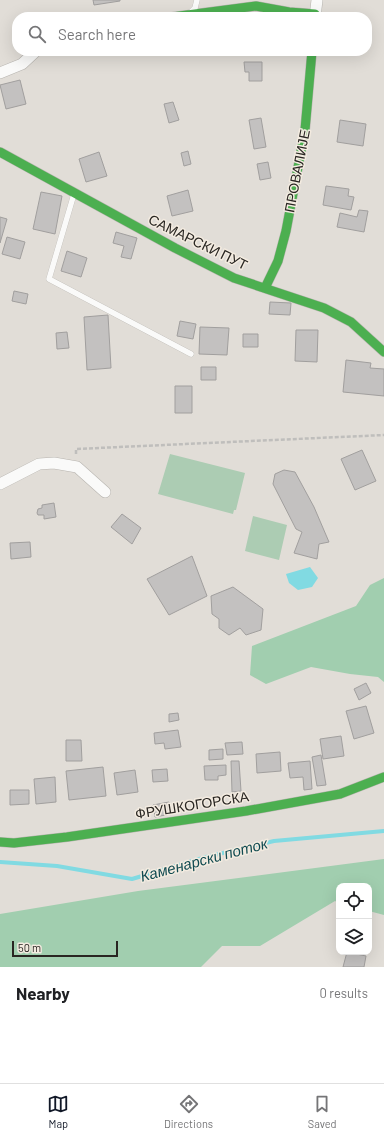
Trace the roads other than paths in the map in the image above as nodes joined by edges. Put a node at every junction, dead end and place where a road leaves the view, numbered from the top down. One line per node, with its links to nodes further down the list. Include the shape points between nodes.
1 (197, 0): 3 (lane, via 195,8)
2 (317, 0): 6 (street)
3 (190, 12)
4 (210, 12): 5 (street, via 256,6)
5 (300, 12)
6 (316, 12)
7 (31, 56): 9 (street, via 22,64)
8 (312, 56): 12 (street, ПРОВАЛИЈЕ, via 306,130 278,261)
9 (0, 73)
10 (0, 152): 11 (street, САМАРСКИ ПУТ)
11 (74, 194): 12 (street, САМАРСКИ ПУТ, via 234,278); 14 (lane, via 49,279)
12 (265, 288): 13 (street, САМАРСКИ ПУТ, via 294,296 351,322)
13 (384, 352)
14 (191, 354)
15 (0, 484): 16 (street, via 38,464 54,463 77,466)
16 (105, 492)
17 (384, 777): 18 (street, ФРУШКОГОРСКА, via 340,794 246,811 67,837 14,843)
18 (0, 842)

